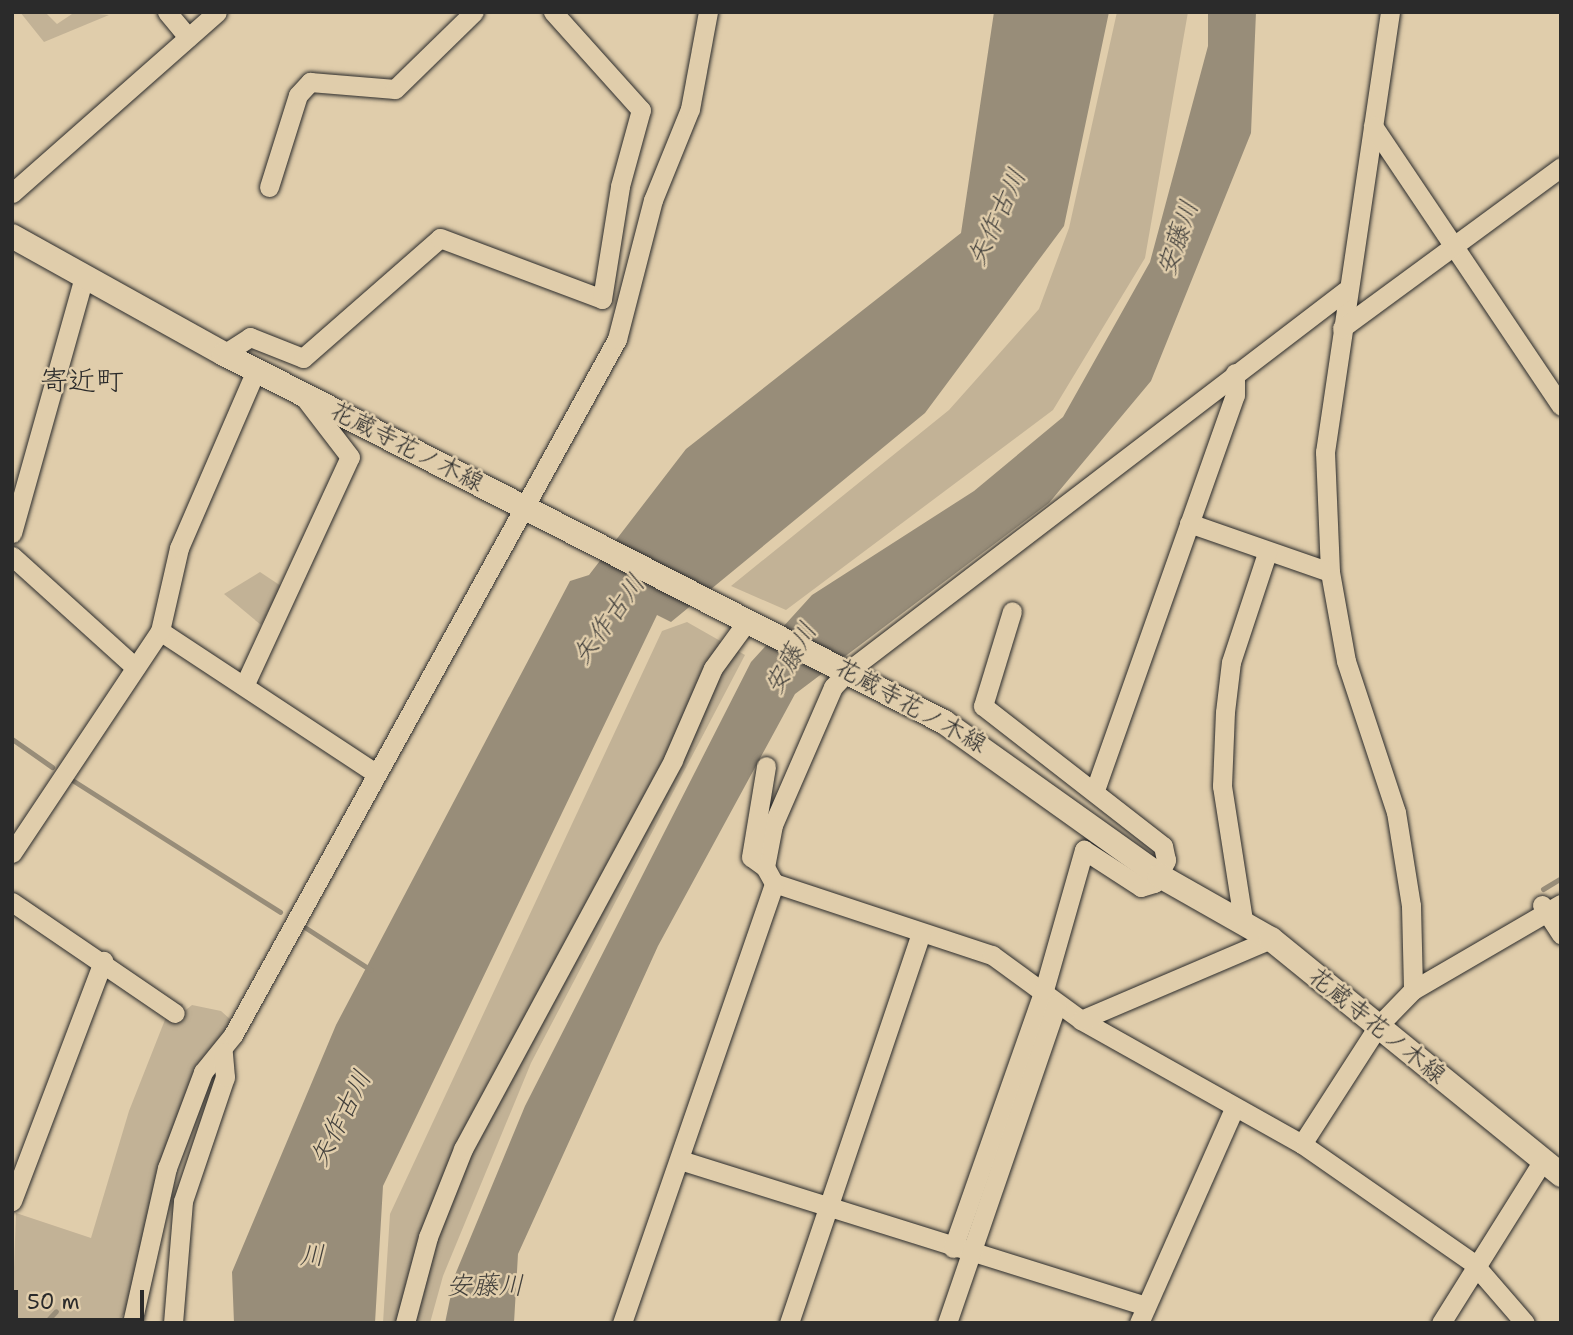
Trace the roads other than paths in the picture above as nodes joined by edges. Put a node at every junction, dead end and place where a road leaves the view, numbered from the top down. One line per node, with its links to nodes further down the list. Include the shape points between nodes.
1 (167, 12): 7 (street)
2 (217, 12): 7 (street)
3 (474, 12): 10 (street, via 395,89 310,82 298,95)
4 (553, 12): 17 (street, via 641,110 601,299 440,237 303,358 250,337)
5 (708, 12): 22 (street, via 690,109 653,200 617,339)
6 (1390, 12): 8 (street)
7 (188, 37): 11 (street)
8 (1373, 126): 13 (street); 15 (street)
9 (1561, 167): 13 (street)
10 (269, 187)
11 (12, 193)
12 (12, 236): 14 (main road, 花蔵寺花ノ木線)
13 (1451, 244): 16 (street); 21 (street)
14 (83, 280): 17 (main road, 花蔵寺花ノ木線); 24 (street)
15 (1345, 291): 16 (street); 19 (street)
16 (1342, 328): 27 (street, via 1325,452)
17 (224, 354): 18 (main road, 花蔵寺花ノ木線)
18 (256, 370): 20 (main road, 花蔵寺花ノ木線); 30 (street, via 179,548)
19 (1235, 373): 23 (street, via 1235,395); 32 (street, via 1032,536)
20 (302, 394): 22 (main road, 花蔵寺花ノ木線); 33 (street, via 350,457)
21 (1561, 406)
22 (529, 509): 29 (main road, 花蔵寺花ノ木線); 35 (street)
23 (1189, 523): 25 (street); 36 (street)
24 (12, 533)
25 (1267, 553): 27 (street); 42 (street, via 1231,662 1225,712 1222,786)
26 (12, 556): 31 (street)
27 (1330, 572): 47 (street, via 1346,661 1396,812 1410,906)
28 (1012, 611): 36 (street, via 983,706)
29 (748, 620): 32 (main road, 花蔵寺花ノ木線); 64 (street, via 713,668 667,772 464,1149 428,1237)
30 (160, 631): 31 (street); 33 (street)
31 (135, 667): 37 (street)
32 (843, 668): 38 (street, via 773,825); 39 (main road, 花蔵寺花ノ木線, via 1007,761)
33 (244, 686): 35 (street)
34 (766, 766): 38 (street, via 751,857)
35 (376, 773): 52 (street)
36 (1095, 790): 39 (street, via 1163,846)
37 (12, 853)
38 (770, 875): 43 (street); 55 (street)
39 (1160, 876): 42 (main road, 花蔵寺花ノ木線); 48 (street, via 1141,887 1084,850)
40 (12, 902): 46 (street)
41 (1550, 907): 44 (street); 47 (street)
42 (1242, 920): 45 (main road, 花蔵寺花ノ木線)
43 (921, 933): 48 (street, via 992,955); 58 (street)
44 (1561, 933)
45 (1271, 939): 50 (street); 51 (main road, 花蔵寺花ノ木線)
46 (103, 961): 49 (street); 57 (street)
47 (1413, 990): 51 (street)
48 (1051, 997): 50 (street); 59 (street)
49 (175, 1013)
50 (1081, 1020): 53 (street)
51 (1378, 1027): 54 (street); 56 (main road, 花蔵寺花ノ木線)
52 (223, 1052): 62 (street, via 203,1072 167,1168); 63 (street, via 225,1077 183,1201)
53 (1234, 1109): 54 (street); 61 (street)
54 (1302, 1144): 60 (street)
55 (680, 1160): 58 (street); 65 (street)
56 (1552, 1169): 60 (street)
57 (12, 1201)
58 (827, 1209): 59 (street); 66 (street)
59 (962, 1251): 61 (street); 67 (street)
60 (1473, 1264): 68 (street); 69 (street)
61 (1142, 1314)
62 (132, 1323)
63 (173, 1323)
64 (405, 1323)
65 (622, 1323)
66 (789, 1323)
67 (947, 1323)
68 (1441, 1323)
69 (1525, 1323)

